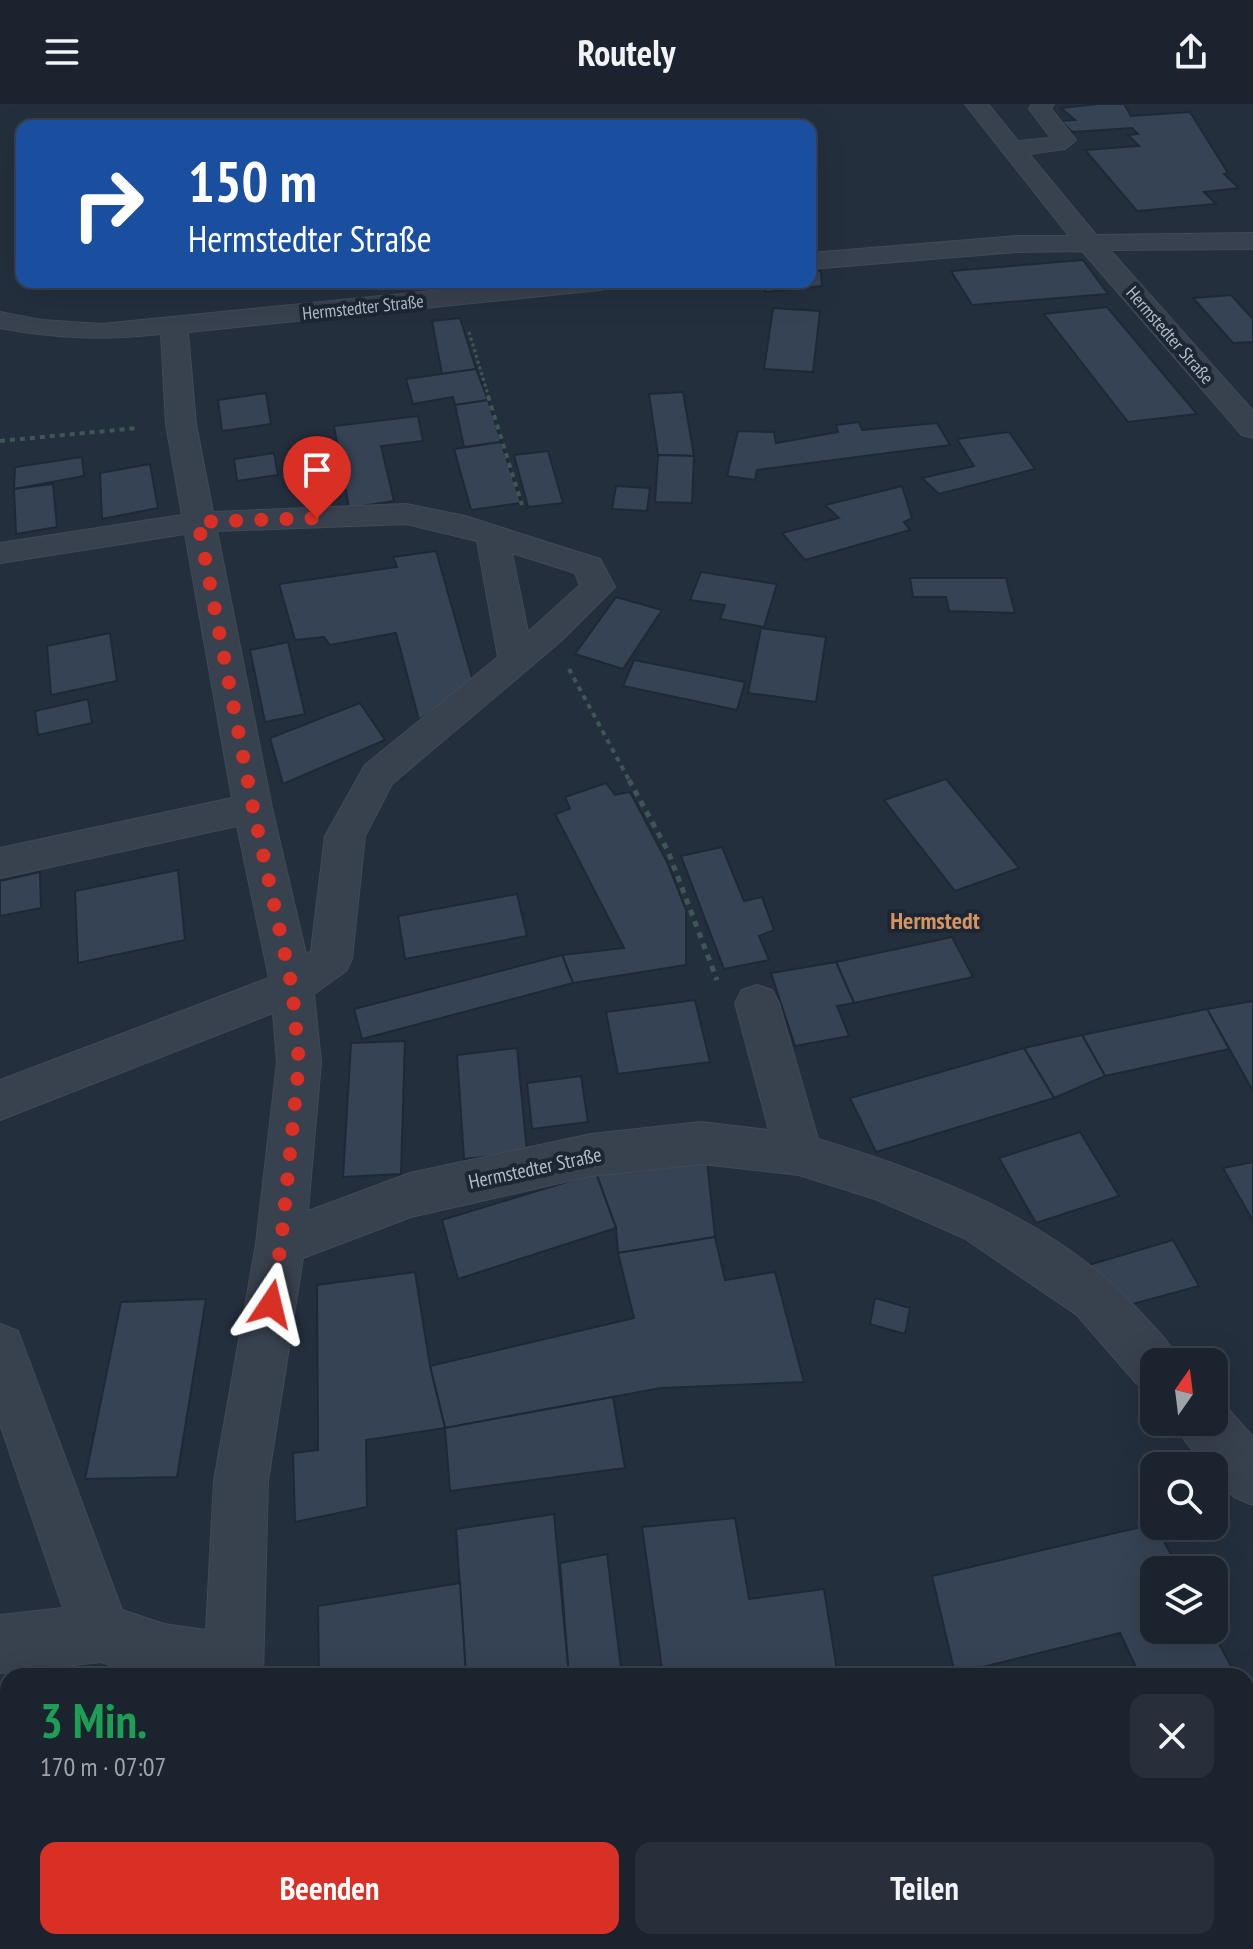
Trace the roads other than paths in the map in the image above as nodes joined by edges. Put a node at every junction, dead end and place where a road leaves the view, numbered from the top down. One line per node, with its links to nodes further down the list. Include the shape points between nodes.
1 (976, 104): 3 (street, Hermstedter Straße)
2 (1043, 104): 3 (street, via 1040,109 1065,140)
3 (1013, 149): 4 (street, Hermstedter Straße)
4 (1088, 241): 5 (street); 6 (street); 10 (street, Hermstedter Straße)
5 (1253, 241)
6 (816, 260)
7 (543, 288): 9 (street, Hermstedter Straße)
8 (0, 320): 9 (street, Hermstedter Straße, via 102,332)
9 (174, 327): 11 (street, via 181,424)
10 (1253, 429)
11 (198, 522): 12 (street, via 406,514 454,523); 13 (street); 15 (street)
12 (493, 538): 14 (street); 14 (street, via 588,566 598,587)
13 (0, 553)
14 (516, 659): 17 (street, via 378,775 345,836 331,959)
15 (253, 808): 16 (street); 17 (street)
16 (0, 863)
17 (292, 987): 19 (street); 21 (street, via 299,1062)
18 (757, 1003): 20 (street)
19 (0, 1100)
20 (799, 1154): 21 (street, Hermstedter Straße, via 701,1143 591,1155 410,1195); 23 (street, Hermstedter Straße, via 883,1180 981,1222 1095,1298)
21 (281, 1244): 29 (street, via 241,1481)
22 (0, 1349): 26 (street)
23 (1140, 1349)
24 (1217, 1436): 25 (street)
25 (1250, 1470)
26 (101, 1633): 27 (street); 28 (street)
27 (0, 1644)
28 (224, 1668)
29 (232, 1668)

